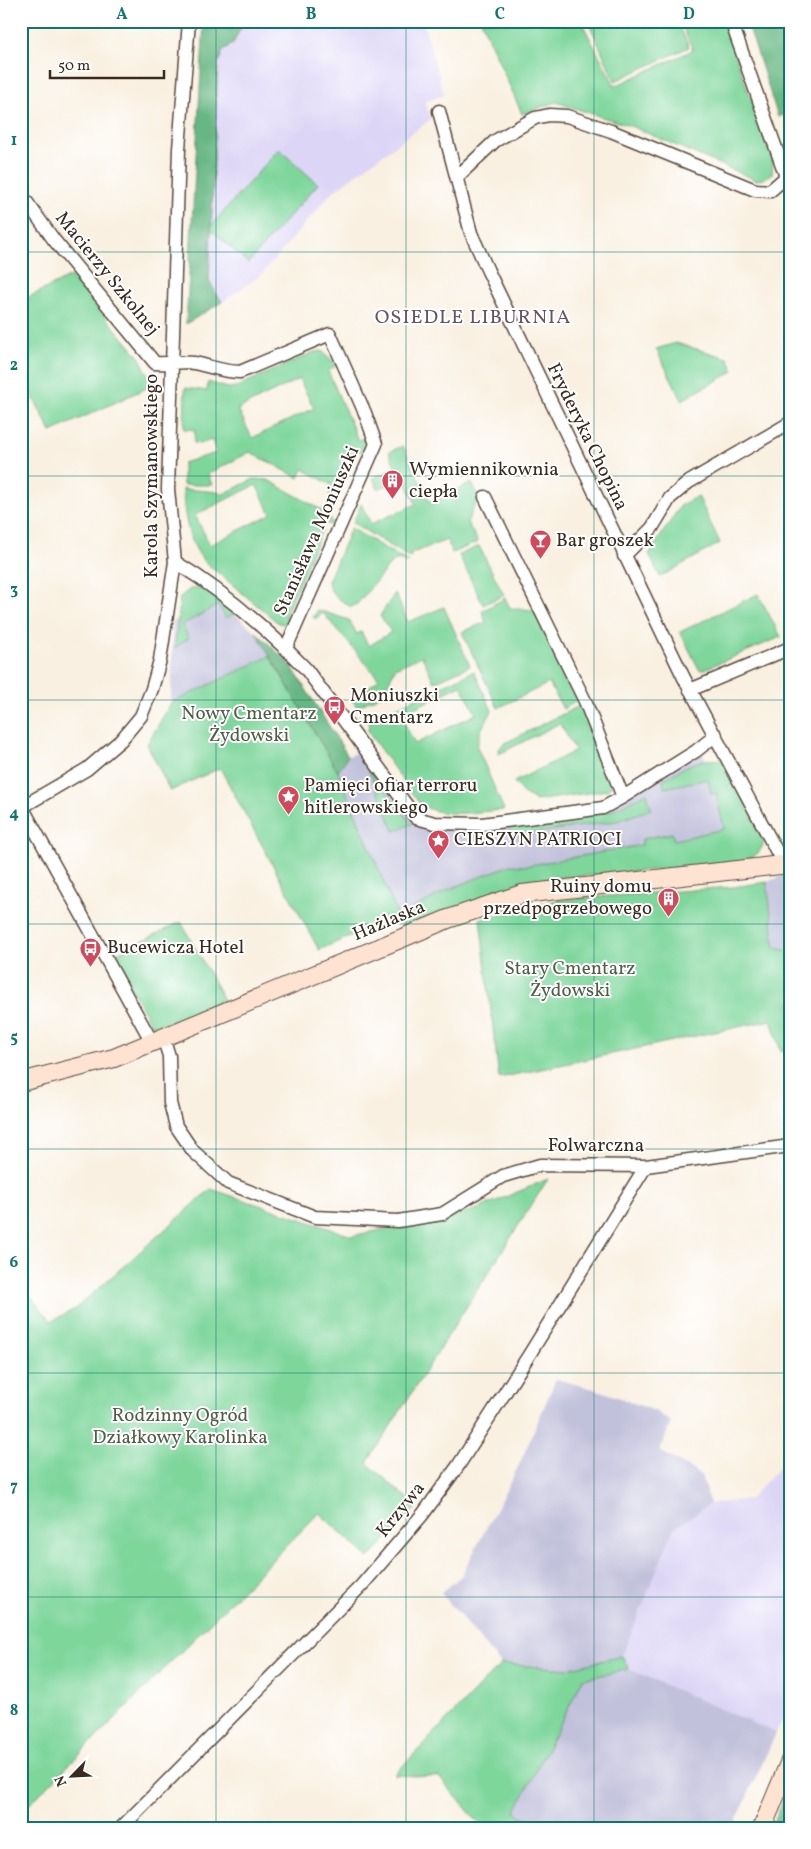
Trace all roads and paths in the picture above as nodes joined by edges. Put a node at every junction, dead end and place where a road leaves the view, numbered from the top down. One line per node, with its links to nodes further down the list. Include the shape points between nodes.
1 (189, 21): 7 (street, Karola Szymanowskiego, via 179,149)
2 (731, 21): 5 (street)
3 (439, 111): 4 (street, Fryderyka Chopina)
4 (457, 177): 5 (street, via 495,141 535,118 549,115 567,116 611,131 755,190 770,191); 10 (street, Fryderyka Chopina, via 471,233)
5 (788, 182)
6 (21, 194): 7 (street, Macierzy Szkolnej, via 54,240 155,363)
7 (171, 365): 11 (street, Karola Szymanowskiego, via 168,489); 12 (street, Stanisława Moniuszki, via 193,363 226,372 240,372 330,334 365,413 376,444)
8 (790, 423): 10 (street, via 690,482 670,498 652,528)
9 (485, 497): 16 (street, via 585,701)
10 (624, 556): 14 (street, Fryderyka Chopina)
11 (175, 562): 12 (street, Stanisława Moniuszki, via 204,580); 17 (street, Karola Szymanowskiego, via 160,660 141,716 122,740 87,769)
12 (286, 648): 16 (street, Stanisława Moniuszki, via 306,669 416,818 435,823 500,823 603,808)
13 (790, 648): 14 (street)
14 (690, 690): 15 (street, Fryderyka Chopina)
15 (716, 735): 16 (street, Stanisława Moniuszki); 18 (street, Fryderyka Chopina)
16 (623, 798)
17 (22, 806): 19 (street, Folwarczna)
18 (787, 864): 19 (street, Hażlaska, via 522,894 448,919)
19 (158, 1040): 20 (street, Hażlaska, via 114,1058); 22 (street, Folwarczna, via 169,1056 170,1103 176,1126 194,1152 228,1183 315,1217 398,1221 442,1214 503,1176 540,1165)
20 (21, 1082)
21 (790, 1146): 22 (street, Folwarczna)
22 (646, 1166): 24 (street, Krzywa, via 458,1466 395,1549)
23 (790, 1761): 25 (street)
24 (121, 1828)
25 (762, 1828)

